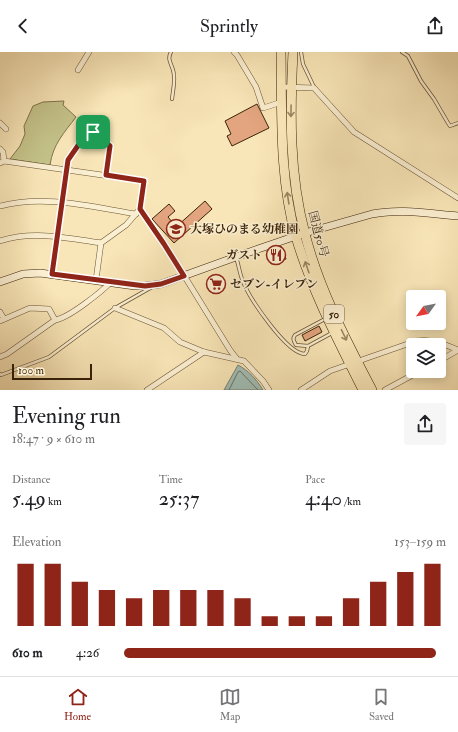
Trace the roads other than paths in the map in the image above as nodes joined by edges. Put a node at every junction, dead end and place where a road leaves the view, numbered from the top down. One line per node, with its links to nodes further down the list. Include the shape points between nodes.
1 (89, 52): 9 (street)
2 (171, 52): 14 (lane, via 169,60 174,76)
3 (234, 52): 15 (street, via 256,87 263,108)
4 (277, 52): 10 (highway)
5 (281, 52): 10 (highway, 50)
6 (292, 52): 12 (highway, 国道50号 / 50)
7 (301, 52): 13 (lane, via 303,64)
8 (402, 52): 17 (lane, via 408,56 420,81 450,126)
9 (78, 70)
10 (281, 73): 11 (highway, 国道50号 / 50)
11 (282, 87): 12 (street); 15 (highway, 国道50号 / 50)
12 (292, 88): 13 (street); 29 (highway, 国道50号 / 50, one-way to 29, via 291,140)
13 (314, 88): 23 (street, via 354,132)
14 (172, 99)
15 (282, 102): 29 (highway, 国道50号 / 50, one-way to 15, via 291,212 284,170)
16 (0, 123): 18 (street)
17 (458, 123)
18 (6, 129)
19 (0, 149): 20 (street, via 3,152)
20 (2, 162): 21 (street)
21 (66, 170): 22 (street); 22 (street, via 68,160 86,134 93,132 110,146); 24 (street)
22 (106, 175): 26 (street, via 144,181)
23 (458, 198)
24 (61, 202): 25 (street, via 25,201); 27 (street); 30 (street)
25 (0, 206)
26 (140, 209): 27 (street); 35 (street)
27 (136, 214): 32 (street, via 126,225)
28 (458, 216): 29 (street, via 403,211 383,212)
29 (300, 235): 33 (street); 42 (highway, 国道50号 / 50, one-way to 29, via 310,278); 52 (highway, 国道50号 / 50, one-way to 52)
30 (57, 236): 31 (street, via 36,235); 32 (street); 34 (street)
31 (0, 241)
32 (101, 243): 36 (street)
33 (236, 256): 35 (street); 46 (lane, via 244,284 265,319 281,338 300,353 305,354)
34 (52, 274): 36 (street); 37 (street, via 31,273)
35 (184, 276): 39 (street); 51 (street)
36 (96, 280): 38 (street)
37 (0, 282)
38 (111, 282): 39 (street); 44 (street, via 63,318)
39 (154, 286): 40 (lane)
40 (115, 308): 48 (street, via 164,328 180,342); 53 (lane, via 44,360)
41 (0, 312): 43 (street)
42 (327, 318): 45 (highway, 国道50号 / 50); 46 (lane, via 295,335 293,340 296,345)
43 (2, 320): 44 (street, via 30,308 49,310)
44 (55, 320): 50 (street)
45 (334, 332): 46 (lane); 52 (highway, 国道50号 / 50)
46 (308, 346)
47 (458, 350): 49 (street); 52 (street, via 441,342 416,341)
48 (204, 352): 51 (street); 55 (street)
49 (446, 356)
50 (0, 357)
51 (237, 359): 56 (street, via 244,361)
52 (354, 363): 57 (street, via 322,375); 58 (highway, 国道50号 / 50); 59 (highway, 国道50号 / 50)
53 (0, 374)
54 (407, 378): 60 (street)
55 (147, 390)
56 (269, 390)
57 (300, 390)
58 (363, 390)
59 (372, 390)
60 (385, 390)

